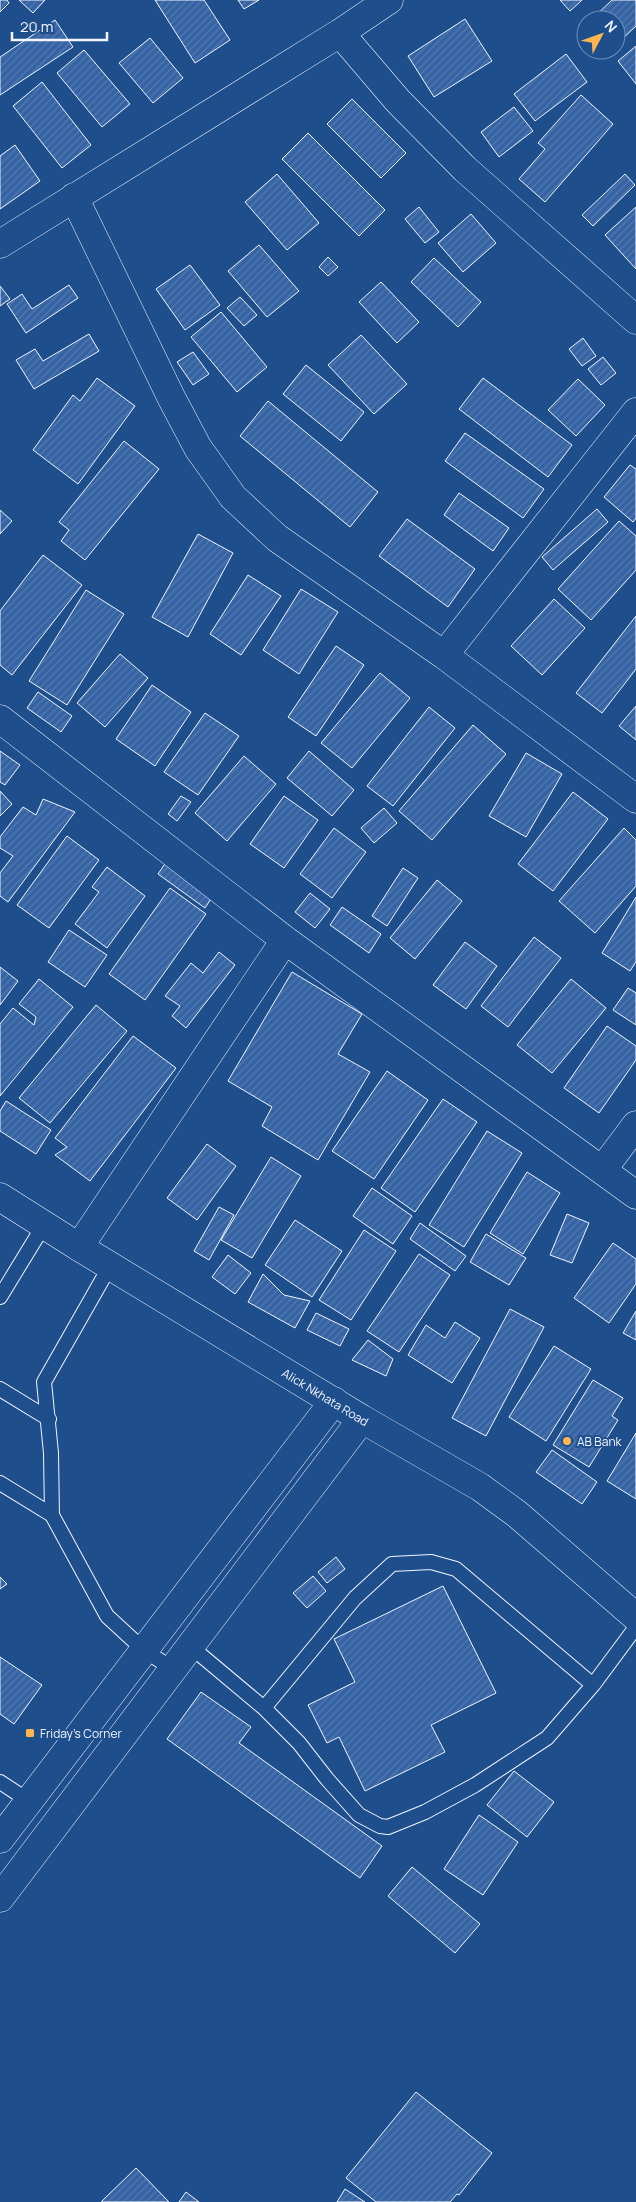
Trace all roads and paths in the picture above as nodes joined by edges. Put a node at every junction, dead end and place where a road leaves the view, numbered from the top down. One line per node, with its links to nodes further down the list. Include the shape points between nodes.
1 (390, 0): 2 (street)
2 (340, 33): 3 (street); 5 (street, via 398,101 465,169)
3 (74, 197): 4 (street); 7 (street, via 198,448 233,497 277,538)
4 (0, 244)
5 (636, 320)
6 (636, 412): 7 (street)
7 (444, 655): 9 (street)
8 (0, 718): 10 (street)
9 (636, 799)
10 (285, 940): 12 (street); 16 (street)
11 (636, 1125): 12 (street)
12 (603, 1169): 13 (street)
13 (636, 1195)
14 (0, 1197): 15 (street, Alick Nkhata Road)
15 (44, 1225): 16 (street, Alick Nkhata Road); 18 (lane)
16 (79, 1248): 17 (street, Alick Nkhata Road)
17 (110, 1266): 20 (street, Alick Nkhata Road); 21 (lane, via 44,1382)
18 (0, 1297)
19 (0, 1390): 21 (lane)
20 (334, 1401): 22 (street, Alick Nkhata Road); 28 (street)
21 (49, 1419): 24 (lane)
22 (362, 1419): 25 (street, Alick Nkhata Road, via 438,1461 510,1508); 27 (street)
23 (0, 1483): 24 (lane)
24 (52, 1515): 28 (lane, via 107,1616)
25 (636, 1617)
26 (636, 1627): 30 (lane)
27 (190, 1646): 29 (street); 31 (lane)
28 (145, 1651): 29 (lane); 33 (street)
29 (173, 1669): 35 (street)
30 (593, 1685): 31 (lane, via 556,1729 535,1747 426,1812 388,1826 380,1826 359,1815 300,1743); 31 (lane, via 456,1569 431,1562 392,1564 355,1598)
31 (264, 1708)
32 (0, 1782): 33 (lane)
33 (29, 1801): 34 (street)
34 (0, 1838)
35 (0, 1898)

